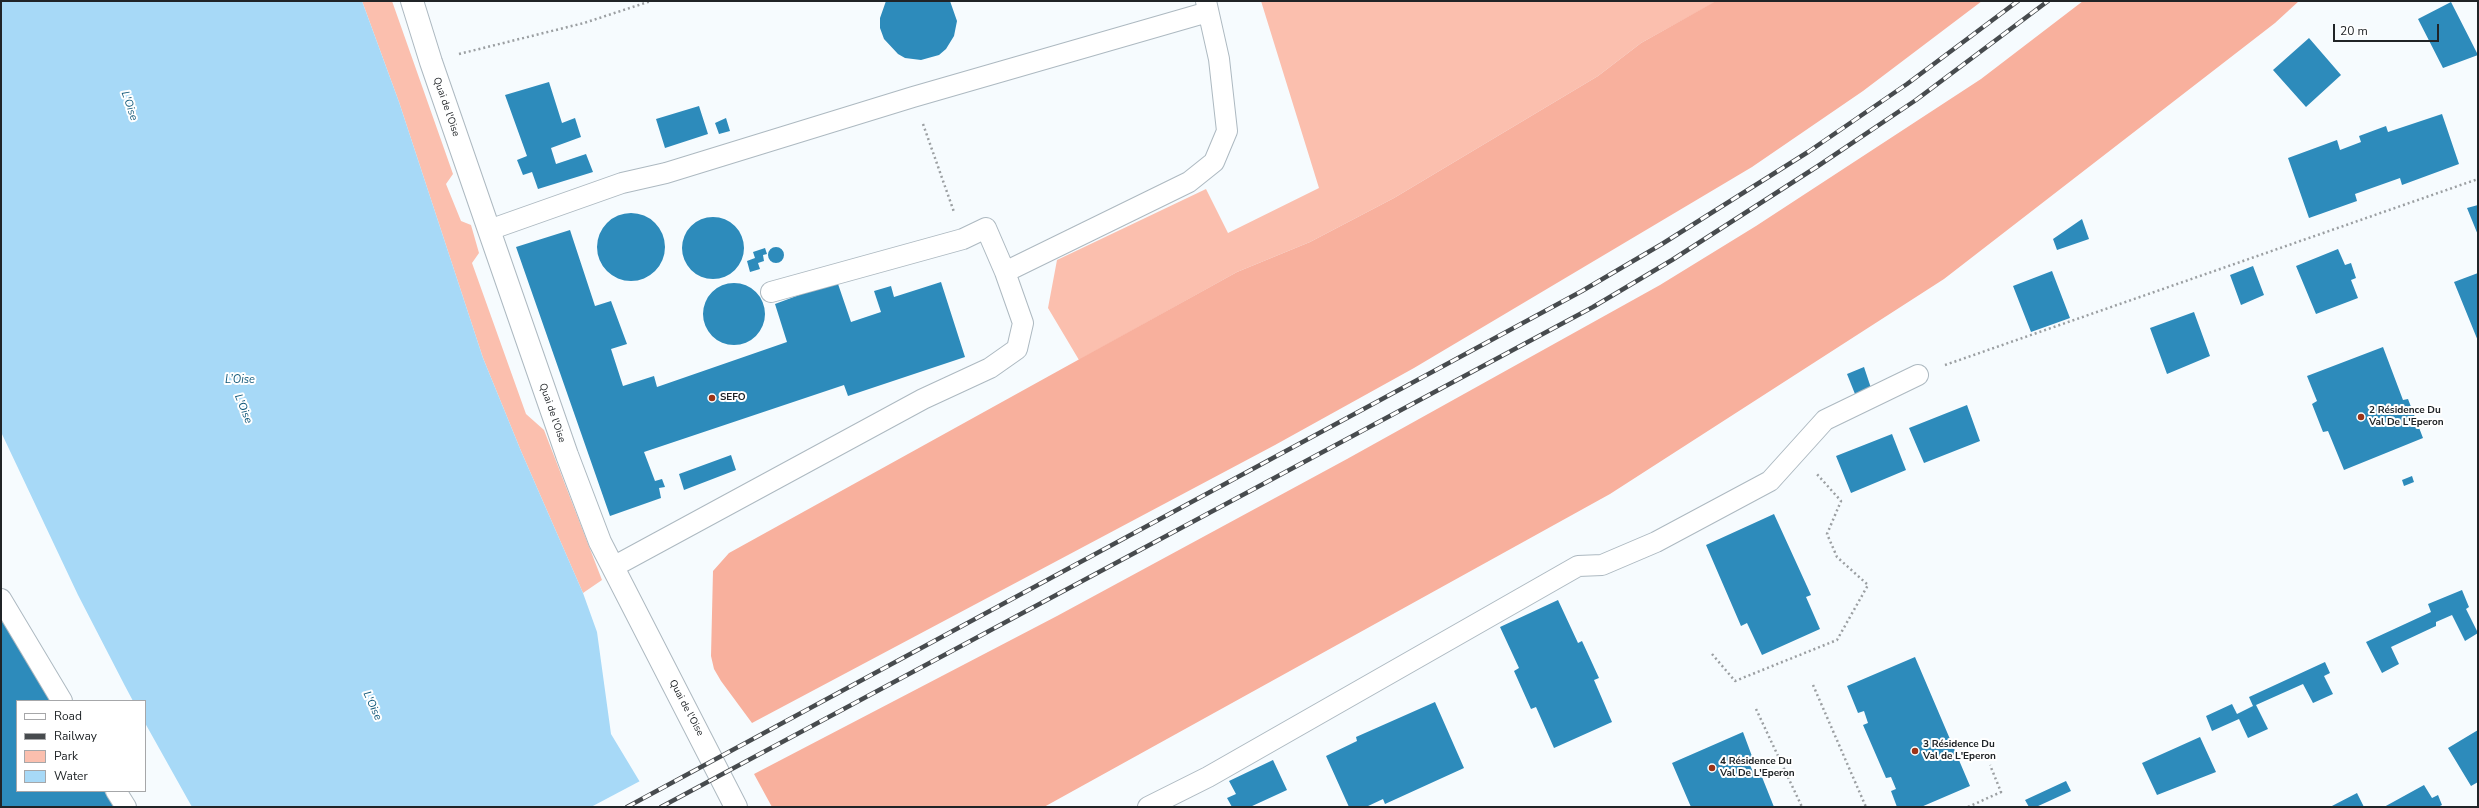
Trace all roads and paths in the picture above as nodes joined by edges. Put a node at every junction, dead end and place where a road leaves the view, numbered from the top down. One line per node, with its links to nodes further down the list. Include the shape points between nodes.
1 (412, 1): 4 (street, Quai de l'Oise)
2 (651, 1): 4 (path, via 584,23)
3 (1207, 6): 5 (lane); 9 (lane, via 1219,59 1227,131 1214,162 1189,182)
4 (431, 62): 7 (street, Quai de l'Oise)
5 (913, 98): 7 (lane, via 666,173 622,183); 8 (path)
6 (2478, 179): 11 (path)
7 (489, 230): 13 (street, Quai de l'Oise, via 567,455 600,542)
8 (963, 238): 9 (lane, via 986,228); 10 (lane)
9 (1005, 272): 13 (lane, via 1023,323 1017,349 990,368 923,399)
10 (771, 292)
11 (1918, 375): 12 (lane, via 1825,420)
12 (1797, 451): 15 (path, via 1841,501 1827,534 1837,557 1868,585 1836,640 1735,681); 23 (lane, via 1770,481 1649,545 1602,565 1578,566 1208,777)
13 (613, 567): 22 (street, Quai de l'Oise)
14 (1, 599): 17 (lane)
15 (1712, 654)
16 (1813, 685): 25 (path)
17 (61, 700)
18 (1756, 709): 24 (path)
19 (1990, 765): 26 (path, via 2001,792)
20 (117, 792): 21 (lane)
21 (126, 807)
22 (736, 807)
23 (1148, 807)
24 (1802, 807)
25 (1866, 807)
26 (1968, 807)

